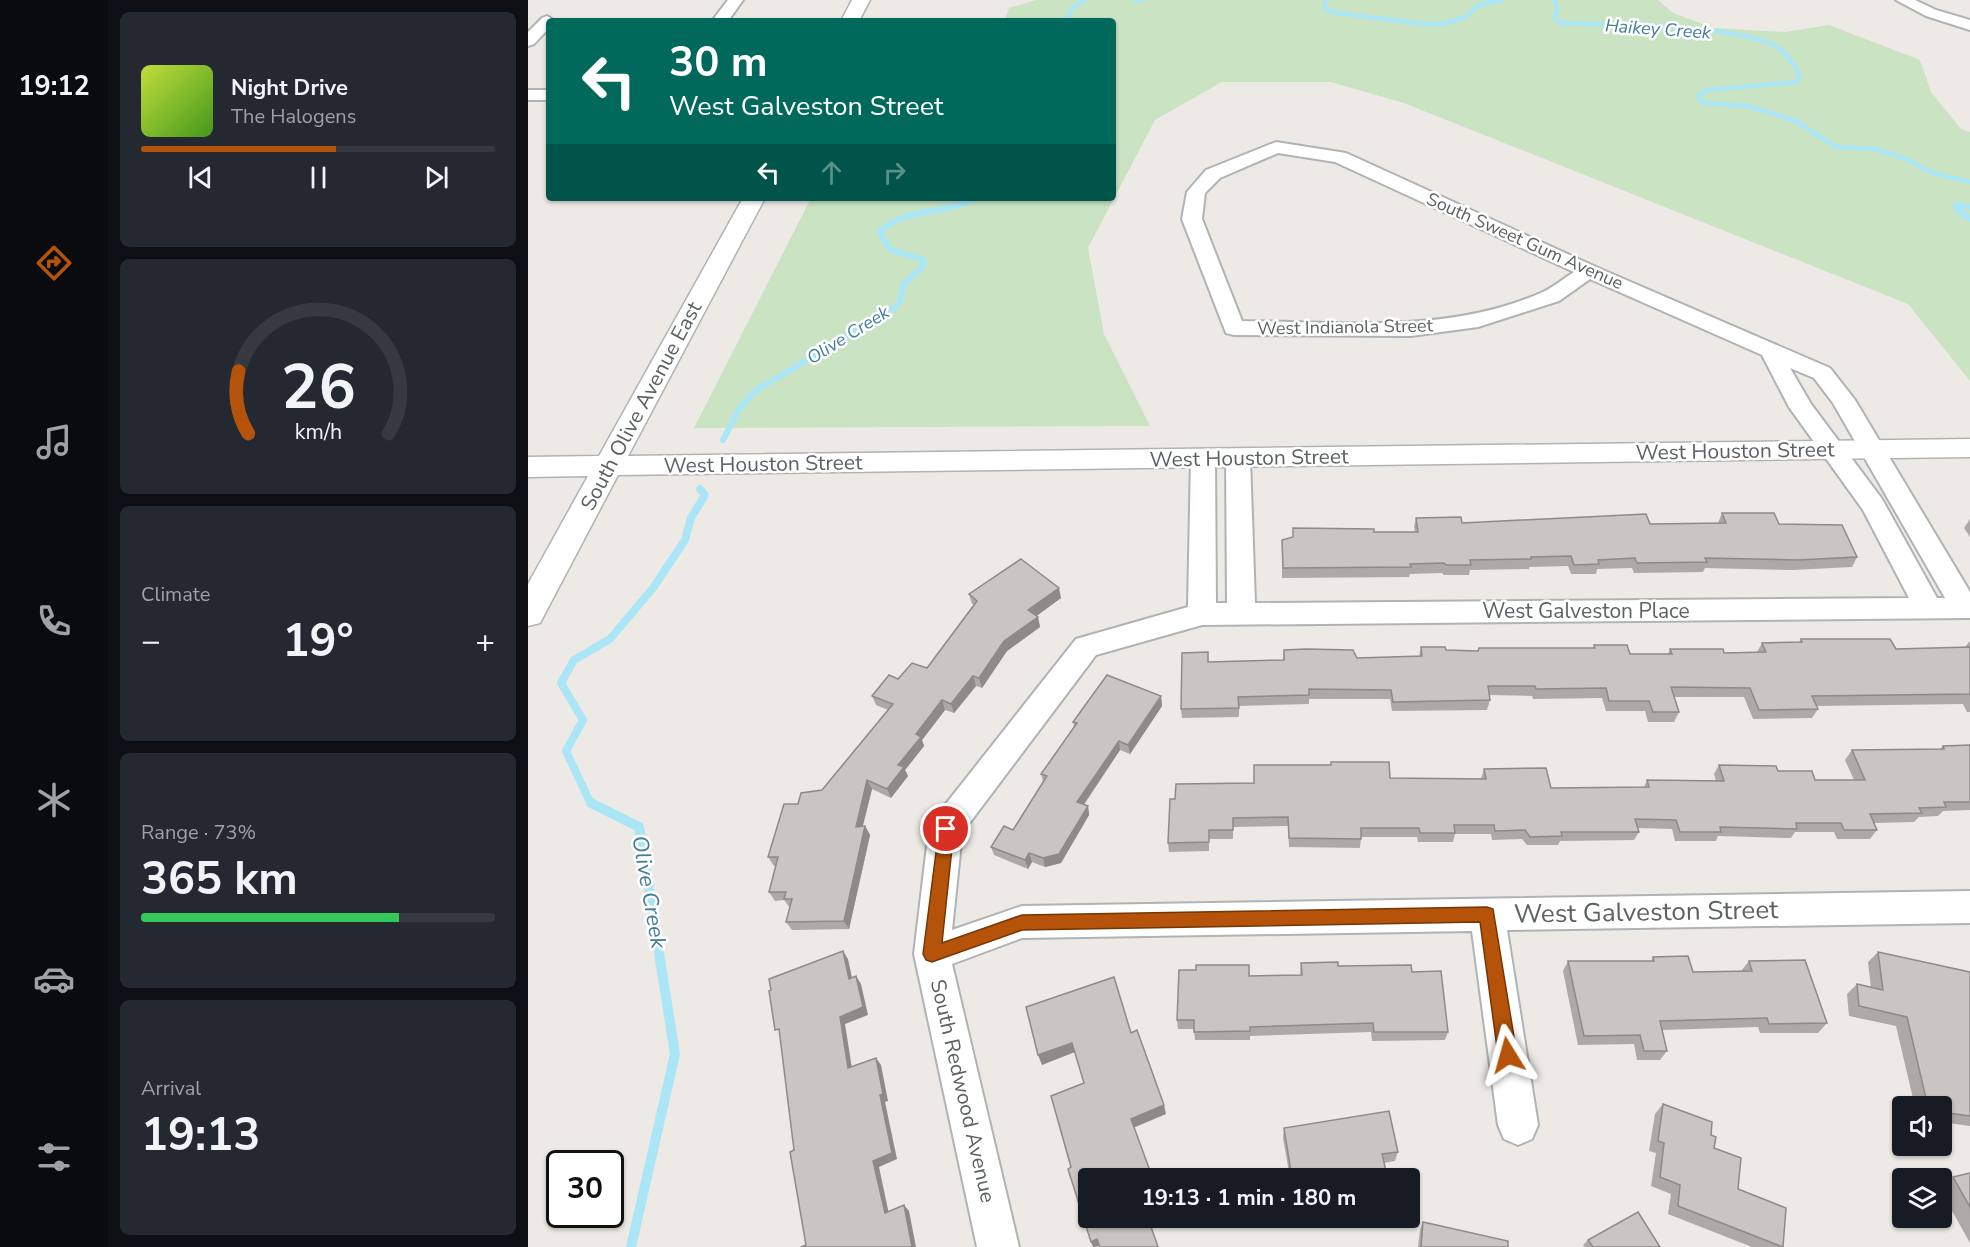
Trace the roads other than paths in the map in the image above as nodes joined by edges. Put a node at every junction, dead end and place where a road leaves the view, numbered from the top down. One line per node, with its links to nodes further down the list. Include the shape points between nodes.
1 (736, 0): 4 (street)
2 (861, 0): 5 (main road)
3 (1903, 0): 9 (street)
4 (722, 18)
5 (852, 18)
6 (528, 21): 7 (street)
7 (546, 21)
8 (546, 22): 10 (street)
9 (1970, 25)
10 (528, 41)
11 (528, 95): 12 (street)
12 (546, 95)
13 (752, 201): 23 (main road, South Olive Avenue East)
14 (1589, 271): 15 (street, West Indianola Street, via 1551,296 1478,320 1411,329); 15 (street, South Sweet Gum Avenue, via 1340,157 1276,147 1213,174 1196,192 1192,219); 16 (street, South Sweet Gum Avenue)
15 (1234, 328)
16 (1771, 350): 18 (street, South Sweet Gum Avenue, via 1822,373 1843,400); 19 (street, via 1781,376)
17 (1970, 448): 18 (main road, West Houston Street)
18 (1871, 449): 19 (main road, West Houston Street); 25 (street, South Sweet Gum Avenue)
19 (1832, 450): 21 (main road, West Houston Street); 24 (street, via 1865,494)
20 (1203, 458): 21 (main road, West Houston Street); 23 (main road, West Houston Street); 27 (street)
21 (1238, 458): 28 (street)
22 (528, 467): 23 (main road, West Houston Street)
23 (608, 467): 26 (main road, South Olive Avenue East)
24 (1929, 608): 25 (street, West Galveston Place); 28 (street, West Galveston Place)
25 (1967, 608)
26 (528, 614)
27 (1202, 614): 28 (street, West Galveston Place); 31 (street, South Redwood Avenue, via 1086,646 946,829)
28 (1241, 614)
29 (1970, 907): 30 (street, West Galveston Street)
30 (1487, 914): 31 (street, West Galveston Street, via 1022,922); 32 (street)
31 (932, 954): 33 (street, South Redwood Avenue)
32 (1518, 1125)
33 (998, 1247)

